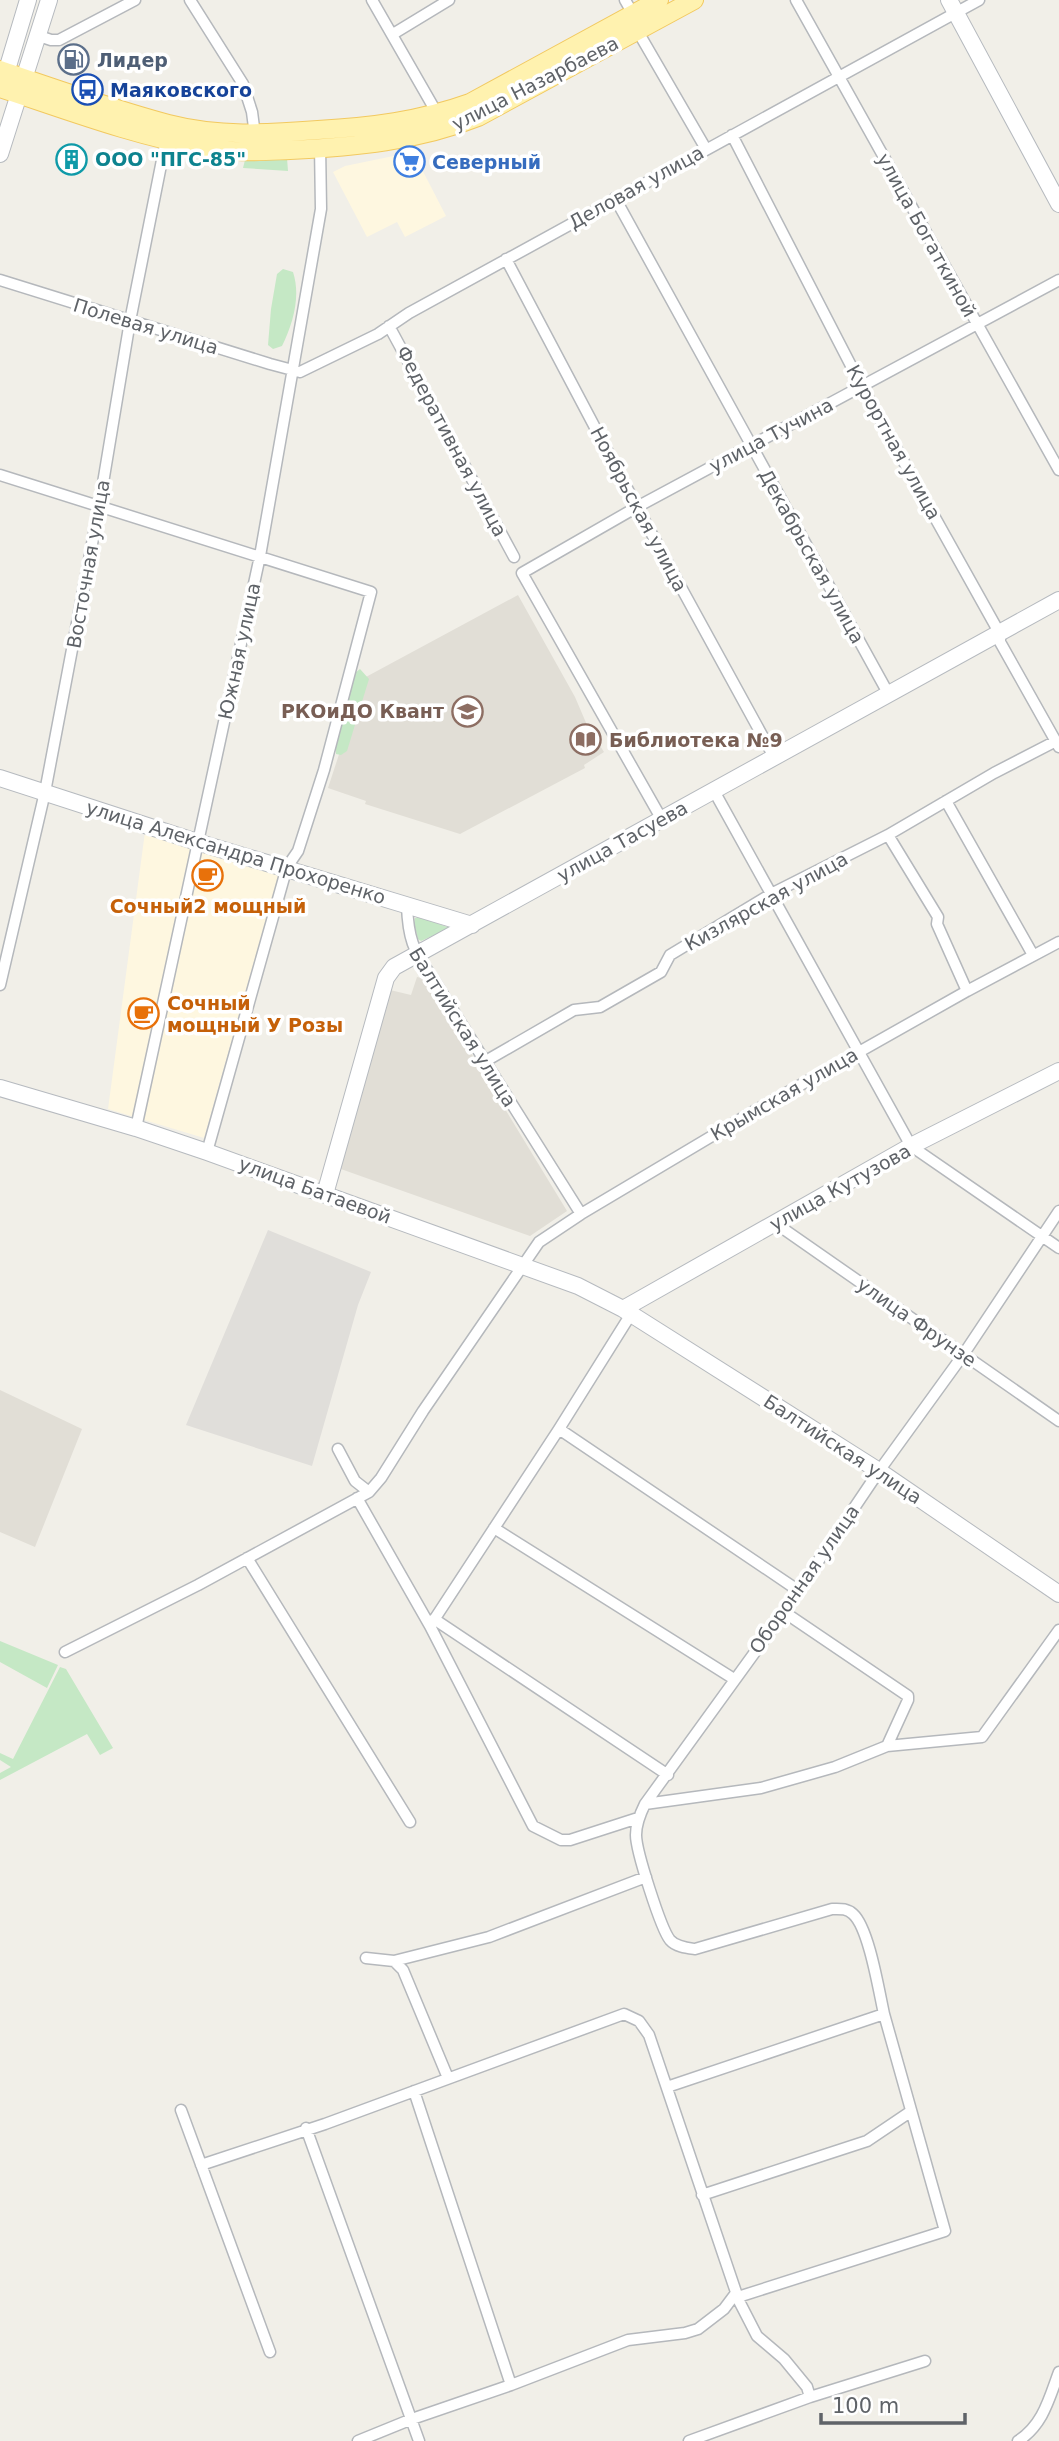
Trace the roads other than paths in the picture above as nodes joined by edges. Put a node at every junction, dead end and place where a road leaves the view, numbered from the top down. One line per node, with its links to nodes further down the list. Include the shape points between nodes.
1 (28, 0): 16 (street)
2 (50, 0): 14 (street)
3 (135, 0): 14 (street, via 69,36 51,40)
4 (190, 0): 19 (street, via 243,84)
5 (372, 0): 13 (street)
6 (449, 0): 13 (street)
7 (659, 0): 12 (main road, улица Назарбаева)
8 (694, 0): 12 (main road, улица Назарбаева)
9 (796, 0): 15 (street, улица Богаткиной)
10 (979, 0): 11 (street, Деловая улица)
11 (952, 6): 15 (street, Деловая улица); 26 (street)
12 (632, 15): 18 (main road, улица Назарбаева, via 470,103); 21 (main road, улица Назарбаева, via 478,117 446,130 380,142); 23 (street)
13 (393, 34): 18 (street)
14 (39, 36): 17 (street)
15 (838, 77): 20 (street, Деловая улица); 31 (street, улица Богаткиной)
16 (1, 82): 17 (main road, улица Назарбаева)
17 (22, 86): 19 (main road, улица Назарбаева, via 170,124); 22 (main road, улица Назарбаева); 24 (street)
18 (438, 115): 21 (main road, улица Назарбаева)
19 (255, 135): 21 (main road, улица Назарбаева)
20 (732, 135): 23 (street, Деловая улица); 34 (street, Курортная улица)
21 (319, 139): 22 (main road, улица Назарбаева, via 246,151); 33 (street, Южная улица, via 321,209)
22 (166, 140): 30 (street, Восточная улица)
23 (706, 149): 25 (street, Деловая улица)
24 (0, 154)
25 (615, 198): 27 (street, Деловая улица); 35 (street, Декабрьская улица)
26 (1059, 204)
27 (506, 259): 32 (street, Деловая улица); 39 (street, Ноябрьская улица)
28 (0, 280): 30 (street, Полевая улица)
29 (1059, 280): 31 (street, улица Тучина)
30 (130, 321): 33 (street, Полевая улица); 38 (street, Восточная улица)
31 (976, 324): 34 (street, улица Тучина); 36 (street, улица Богаткиной)
32 (389, 326): 33 (street, Деловая улица, via 300,372); 41 (street, Федеративная улица)
33 (293, 370): 40 (street, Южная улица)
34 (862, 387): 35 (street, улица Тучина); 43 (street, Курортная улица)
35 (751, 445): 39 (street, улица Тучина); 44 (street, Декабрьская улица)
36 (1059, 470)
37 (0, 475): 38 (street)
38 (99, 507): 40 (street); 49 (street, Восточная улица)
39 (637, 507): 46 (street, Ноябрьская улица); 51 (street, улица Тучина, via 522,573)
40 (260, 556): 53 (street, Южная улица); 54 (street, via 371,592 324,770 298,851)
41 (514, 557)
42 (1059, 600): 43 (street, улица Тасуева)
43 (1000, 634): 44 (street, улица Тасуева); 45 (street, Курортная улица, via 1000,642)
44 (888, 693): 46 (street, улица Тасуева)
45 (1057, 744): 50 (street, Кизлярская улица)
46 (774, 757): 48 (street, улица Тасуева)
47 (0, 778): 49 (street, улица Александра Прохоренко)
48 (714, 791): 51 (street, улица Тасуева); 55 (street)
49 (45, 792): 53 (street, улица Александра Прохоренко); 61 (street, Восточная улица)
50 (946, 801): 52 (street, Кизлярская улица); 60 (street)
51 (661, 818): 57 (street, улица Тасуева)
52 (888, 835): 55 (street, Кизлярская улица); 62 (street, via 938,917)
53 (197, 842): 54 (street, улица Александра Прохоренко); 67 (street, Южная улица)
54 (287, 867): 56 (street, улица Александра Прохоренко); 69 (street)
55 (771, 894): 63 (street); 64 (street, Кизлярская улица, via 670,955 661,972 600,1007 574,1010)
56 (407, 905): 57 (street, улица Александра Прохоренко); 59 (street, Балтийская улица)
57 (472, 925): 59 (street, улица Тасуева)
58 (1059, 942): 60 (street, Крымская улица)
59 (416, 955): 64 (street, Балтийская улица); 70 (street, улица Тасуева, via 394,967 386,978)
60 (1032, 955): 62 (street, Крымская улица)
61 (0, 985)
62 (967, 991): 63 (street, Крымская улица)
63 (859, 1053): 68 (street); 72 (street, Крымская улица)
64 (484, 1062): 72 (street, Балтийская улица)
65 (1059, 1070): 68 (street, улица Кутузова)
66 (0, 1088): 67 (street, улица Батаевой)
67 (136, 1128): 69 (street, улица Батаевой)
68 (911, 1146): 73 (street, улица Кутузова); 74 (street)
69 (207, 1152): 70 (street, улица Батаевой)
70 (326, 1194): 76 (street, улица Батаевой)
71 (1059, 1211): 74 (street, Оборонная улица)
72 (581, 1214): 76 (street, Крымская улица, via 540,1242)
73 (775, 1223): 77 (street, улица Кутузова); 78 (street, улица Фрунзе)
74 (1042, 1237): 75 (street); 78 (street, Оборонная улица)
75 (1059, 1248)
76 (524, 1266): 77 (street, улица Батаевой); 83 (street, Крымская улица)
77 (627, 1311): 80 (street); 82 (street, Балтийская улица)
78 (963, 1354): 79 (street, улица Фрунзе); 82 (street, Оборонная улица)
79 (1059, 1421)
80 (559, 1429): 85 (street); 87 (street)
81 (338, 1449): 83 (street, via 355,1481)
82 (879, 1471): 87 (street, Оборонная улица); 88 (street, Балтийская улица)
83 (369, 1492): 84 (street)
84 (357, 1498): 86 (street); 90 (street)
85 (494, 1528): 90 (street); 93 (street)
86 (247, 1558): 92 (street); 98 (street)
87 (799, 1591): 89 (street, Оборонная улица)
88 (1059, 1594)
89 (784, 1612): 93 (street, Оборонная улица); 94 (street, via 908,1696)
90 (432, 1622): 95 (street); 97 (street, via 533,1826 570,1840)
91 (1059, 1630): 94 (street, via 982,1737)
92 (65, 1652)
93 (734, 1679): 95 (street, Оборонная улица)
94 (887, 1746): 96 (street, via 761,1788)
95 (668, 1775): 96 (street, Оборонная улица)
96 (645, 1804): 97 (street, Оборонная улица)
97 (638, 1818): 99 (street, via 636,1835)
98 (410, 1822)
99 (648, 1883): 101 (street, via 489,1937); 102 (street, via 670,1940 681,1947 695,1948 832,1909 852,1913 864,1932)
100 (366, 1958): 101 (street)
101 (394, 1961): 103 (street, via 403,1970)
102 (884, 2014): 104 (street); 107 (street)
103 (448, 2078): 104 (street, via 624,2014 639,2021 649,2035); 105 (street)
104 (667, 2087): 110 (street)
105 (414, 2091): 108 (street); 115 (street)
106 (181, 2110): 109 (street)
107 (910, 2112): 110 (street, via 867,2141); 111 (street, via 945,2231)
108 (306, 2128): 109 (street); 117 (street)
109 (201, 2165): 112 (street)
110 (702, 2195): 111 (street)
111 (737, 2295): 115 (street, via 698,2329 628,2340); 116 (street, via 757,2336 784,2359)
112 (270, 2352)
113 (925, 2361): 116 (street)
114 (1059, 2372): 121 (street, via 1045,2412)
115 (511, 2385): 117 (street)
116 (810, 2397): 120 (street)
117 (412, 2419): 118 (street); 119 (street)
118 (358, 2441)
119 (419, 2441)
120 (689, 2441)
121 (1018, 2441)

